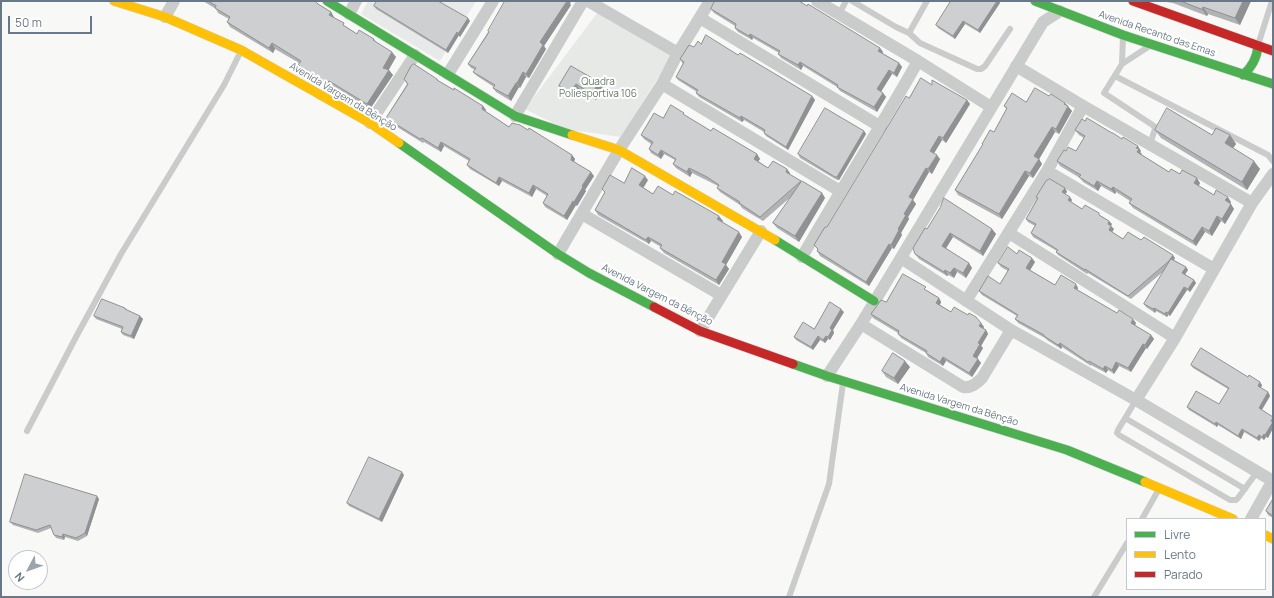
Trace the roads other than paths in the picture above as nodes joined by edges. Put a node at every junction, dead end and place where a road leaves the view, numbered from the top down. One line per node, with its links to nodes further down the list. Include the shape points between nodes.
1 (114, 1): 19 (street, Avenida Vargem da Bênção)
2 (174, 1): 19 (street)
3 (327, 1): 17 (street)
4 (356, 1): 17 (street)
5 (493, 1): 34 (street)
6 (583, 1): 41 (street)
7 (588, 1): 29 (street)
8 (710, 1): 20 (street)
9 (817, 1): 18 (street)
10 (846, 1): 18 (lane)
11 (852, 1): 23 (lane)
12 (927, 1): 23 (lane)
13 (1133, 1): 26 (street)
14 (1272, 1): 26 (lane)
15 (1038, 2): 16 (street, Avenida Recanto das Emas); 21 (street)
16 (1060, 11): 21 (street); 24 (street, Avenida Recanto das Emas)
17 (349, 14): 30 (street)
18 (839, 14): 31 (street)
19 (165, 17): 27 (street, Avenida Vargem da Bênção)
20 (700, 18): 29 (street); 43 (street)
21 (1043, 22): 33 (street)
22 (1010, 29): 23 (lane, via 981,69 920,43)
23 (909, 33)
24 (1123, 35): 25 (street, Avenida Recanto das Emas); 32 (lane)
25 (1151, 44): 32 (lane); 35 (street, Avenida Recanto das Emas)
26 (1258, 46): 28 (street); 35 (street, via 1251,69)
27 (241, 50): 42 (street, Avenida Vargem da Bênção); 69 (lane, via 224,85 122,254)
28 (1273, 51)
29 (678, 53): 37 (street)
30 (415, 55): 34 (street); 42 (street)
31 (918, 61): 40 (street); 43 (street)
32 (1122, 64): 36 (lane)
33 (1016, 66): 39 (street); 40 (street)
34 (448, 74): 41 (street)
35 (1243, 75): 38 (street, Avenida Recanto das Emas)
36 (1115, 76): 44 (lane, via 1104,93 1154,126); 46 (lane, via 1268,155)
37 (662, 84): 45 (street); 49 (street)
38 (1273, 84)
39 (1083, 106): 44 (street); 47 (street)
40 (991, 107): 56 (street)
41 (515, 116): 45 (street)
42 (370, 123): 54 (street, Avenida Vargem da Bênção)
43 (881, 127): 49 (street)
44 (1150, 144): 50 (street)
45 (620, 150): 51 (street); 52 (street)
46 (1273, 161)
47 (1048, 171): 53 (street); 57 (street)
48 (1273, 174): 50 (street)
49 (840, 191): 55 (street)
50 (1252, 203): 57 (street)
51 (582, 214): 54 (street); 58 (street)
52 (761, 231): 55 (street); 58 (street)
53 (1009, 233): 60 (street); 64 (street)
54 (558, 254): 63 (street, Avenida Vargem da Bênção)
55 (802, 257): 59 (street)
56 (901, 258): 59 (street); 60 (street)
57 (1214, 269): 64 (street)
58 (721, 295): 63 (street)
59 (874, 300): 61 (street)
60 (966, 300): 62 (street)
61 (861, 324): 62 (street, via 968,388 982,378); 65 (street)
62 (1010, 330): 67 (street)
63 (700, 331): 65 (street, Avenida Vargem da Bênção)
64 (1175, 338): 67 (street)
65 (827, 376): 66 (street, Avenida Vargem da Bênção)
66 (843, 381): 72 (street, Avenida Vargem da Bênção, via 1066,450); 78 (lane, via 829,484)
67 (1136, 400): 68 (lane); 70 (street)
68 (1124, 418): 73 (lane); 73 (lane, via 1117,431 1119,435 1230,500 1236,500)
69 (27, 431)
70 (1256, 472): 71 (street); 73 (lane)
71 (1273, 481): 76 (street)
72 (1160, 488): 74 (lane); 75 (street, Avenida Vargem da Bênção)
73 (1245, 489)
74 (1143, 518)
75 (1231, 518)
76 (1252, 518)
77 (1126, 545): 79 (lane)
78 (789, 597)
79 (1094, 597)

